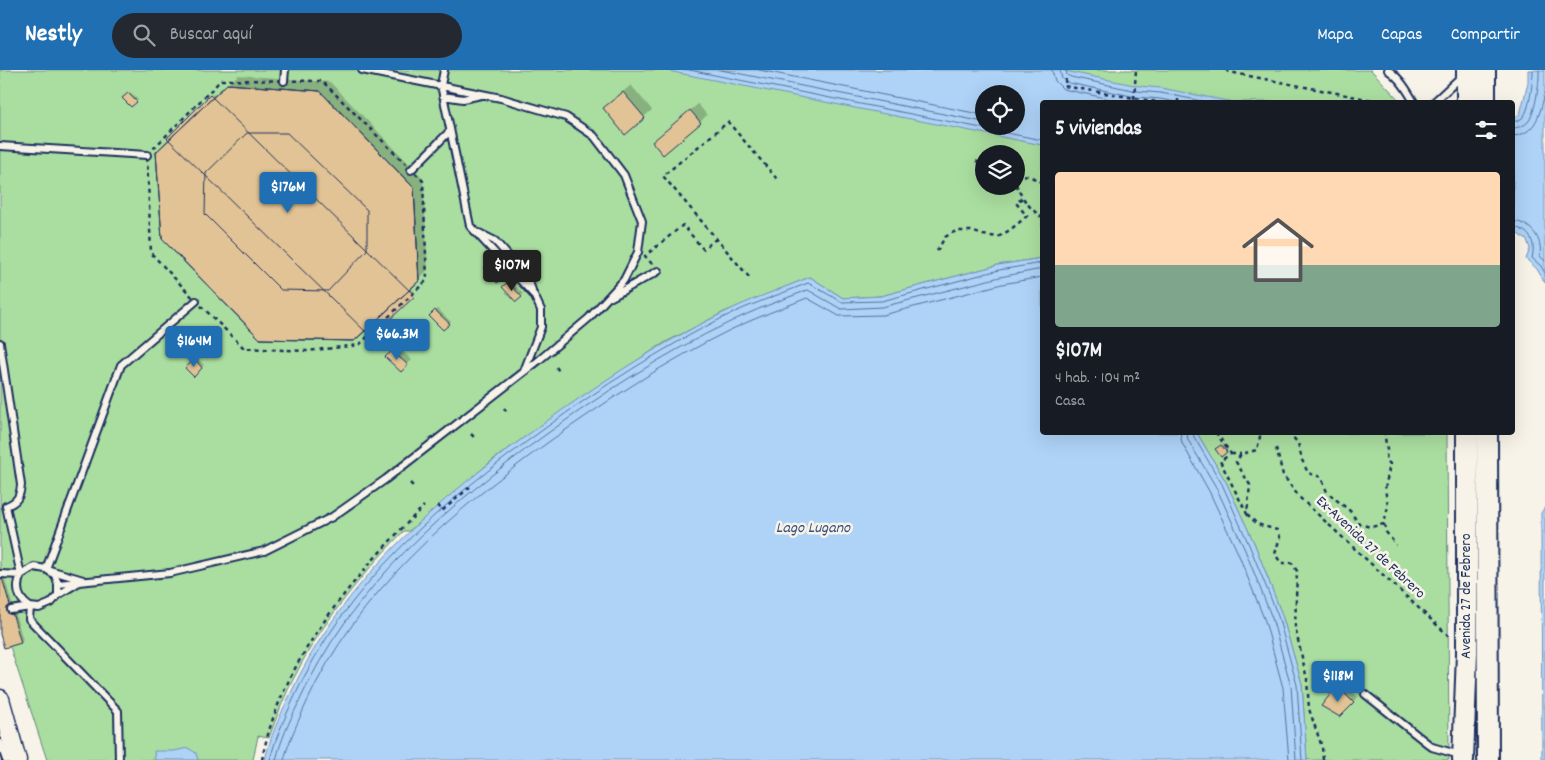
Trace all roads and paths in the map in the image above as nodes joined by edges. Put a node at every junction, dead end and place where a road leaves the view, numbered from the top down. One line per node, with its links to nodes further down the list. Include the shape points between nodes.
1 (285, 70): 9 (lane)
2 (362, 70): 10 (lane)
3 (444, 70): 10 (lane)
4 (1136, 70): 13 (path)
5 (1226, 70): 15 (path)
6 (1388, 70): 16 (lane, via 1396,75)
7 (1472, 70): 17 (lane); 18 (main road); 19 (main road)
8 (1066, 78): 13 (path, via 1064,86)
9 (284, 81): 22 (path, via 221,80); 23 (path, via 322,81)
10 (441, 85): 11 (lane); 12 (lane)
11 (485, 94): 12 (lane, via 463,99); 34 (lane, via 566,117 594,136 624,175 642,221 638,252 624,280)
12 (443, 96): 20 (lane)
13 (1134, 99): 14 (path)
14 (1142, 100)
15 (1372, 100)
16 (1413, 100)
17 (1436, 100)
18 (1467, 100)
19 (1484, 100)
20 (450, 131): 23 (lane); 39 (lane, via 470,226 534,294 541,310 541,327)
21 (0, 146): 22 (lane)
22 (147, 155): 35 (path, via 151,253)
23 (411, 170): 35 (path, via 423,182 427,280 359,345 307,351 244,348)
24 (1025, 175): 26 (path)
25 (777, 179): 30 (path, via 728,122 663,176)
26 (1040, 182)
27 (1021, 195): 28 (path)
28 (1022, 198): 29 (path); 31 (path, via 1016,203 1027,216 1010,230 998,237 956,231 945,237)
29 (1040, 216)
30 (716, 238): 32 (path, via 703,249 683,225 645,256); 33 (path)
31 (937, 251)
32 (658, 271): 34 (lane)
33 (749, 277)
34 (606, 300): 39 (lane)
35 (196, 301): 62 (lane, via 121,365)
36 (0, 344): 57 (lane, via 22,485 15,503)
37 (556, 367): 38 (path)
38 (560, 371)
39 (523, 373): 65 (lane, via 332,517 264,551 170,573)
40 (504, 408): 41 (path)
41 (507, 412)
42 (471, 434): 49 (path)
43 (1219, 435): 51 (path)
44 (1260, 435): 52 (path, via 1257,450)
45 (1291, 435): 60 (path, via 1298,443 1308,473 1321,477 1327,492 1360,524 1371,527)
46 (1384, 435): 60 (path, via 1386,460 1390,464)
47 (1467, 435): 71 (main road, Avenida 27 de Febrero)
48 (1487, 435): 81 (main road, Avenida 27 de Febrero)
49 (474, 437)
50 (1276, 448): 71 (path, Ex-Avenida 27 de Febrero, via 1283,474 1299,497)
51 (1231, 454): 52 (path); 59 (path, via 1220,461)
52 (1241, 454): 59 (path, via 1236,462 1250,485)
53 (410, 483): 54 (path)
54 (413, 486)
55 (470, 487): 56 (path, via 442,510)
56 (438, 505)
57 (3, 506): 64 (lane)
58 (424, 506): 79 (path, via 368,566 294,668 265,743)
59 (1247, 514): 80 (path, via 1256,524 1277,530 1280,537 1275,554 1280,563 1292,563 1297,571 1296,627 1307,679 1309,709)
60 (1384, 524): 61 (path)
61 (1396, 545)
62 (46, 569): 64 (lane, via 34,567); 65 (lane); 67 (lane, via 55,576)
63 (1, 574): 64 (lane)
64 (21, 575): 69 (lane, via 19,595)
65 (88, 581): 66 (lane)
66 (78, 582): 67 (lane); 68 (lane)
67 (58, 584): 68 (lane)
68 (58, 595): 69 (lane, via 45,606)
69 (30, 607): 70 (lane); 78 (lane, via 29,618 118,711)
70 (11, 610)
71 (1467, 653): 75 (main road, Avenida 27 de Febrero)
72 (1365, 694): 75 (lane, via 1432,747)
73 (0, 699): 77 (main road)
74 (0, 743): 76 (lane)
75 (1463, 758)
76 (6, 760)
77 (17, 760)
78 (119, 760)
79 (262, 760)
80 (1323, 760)
81 (1488, 760)

